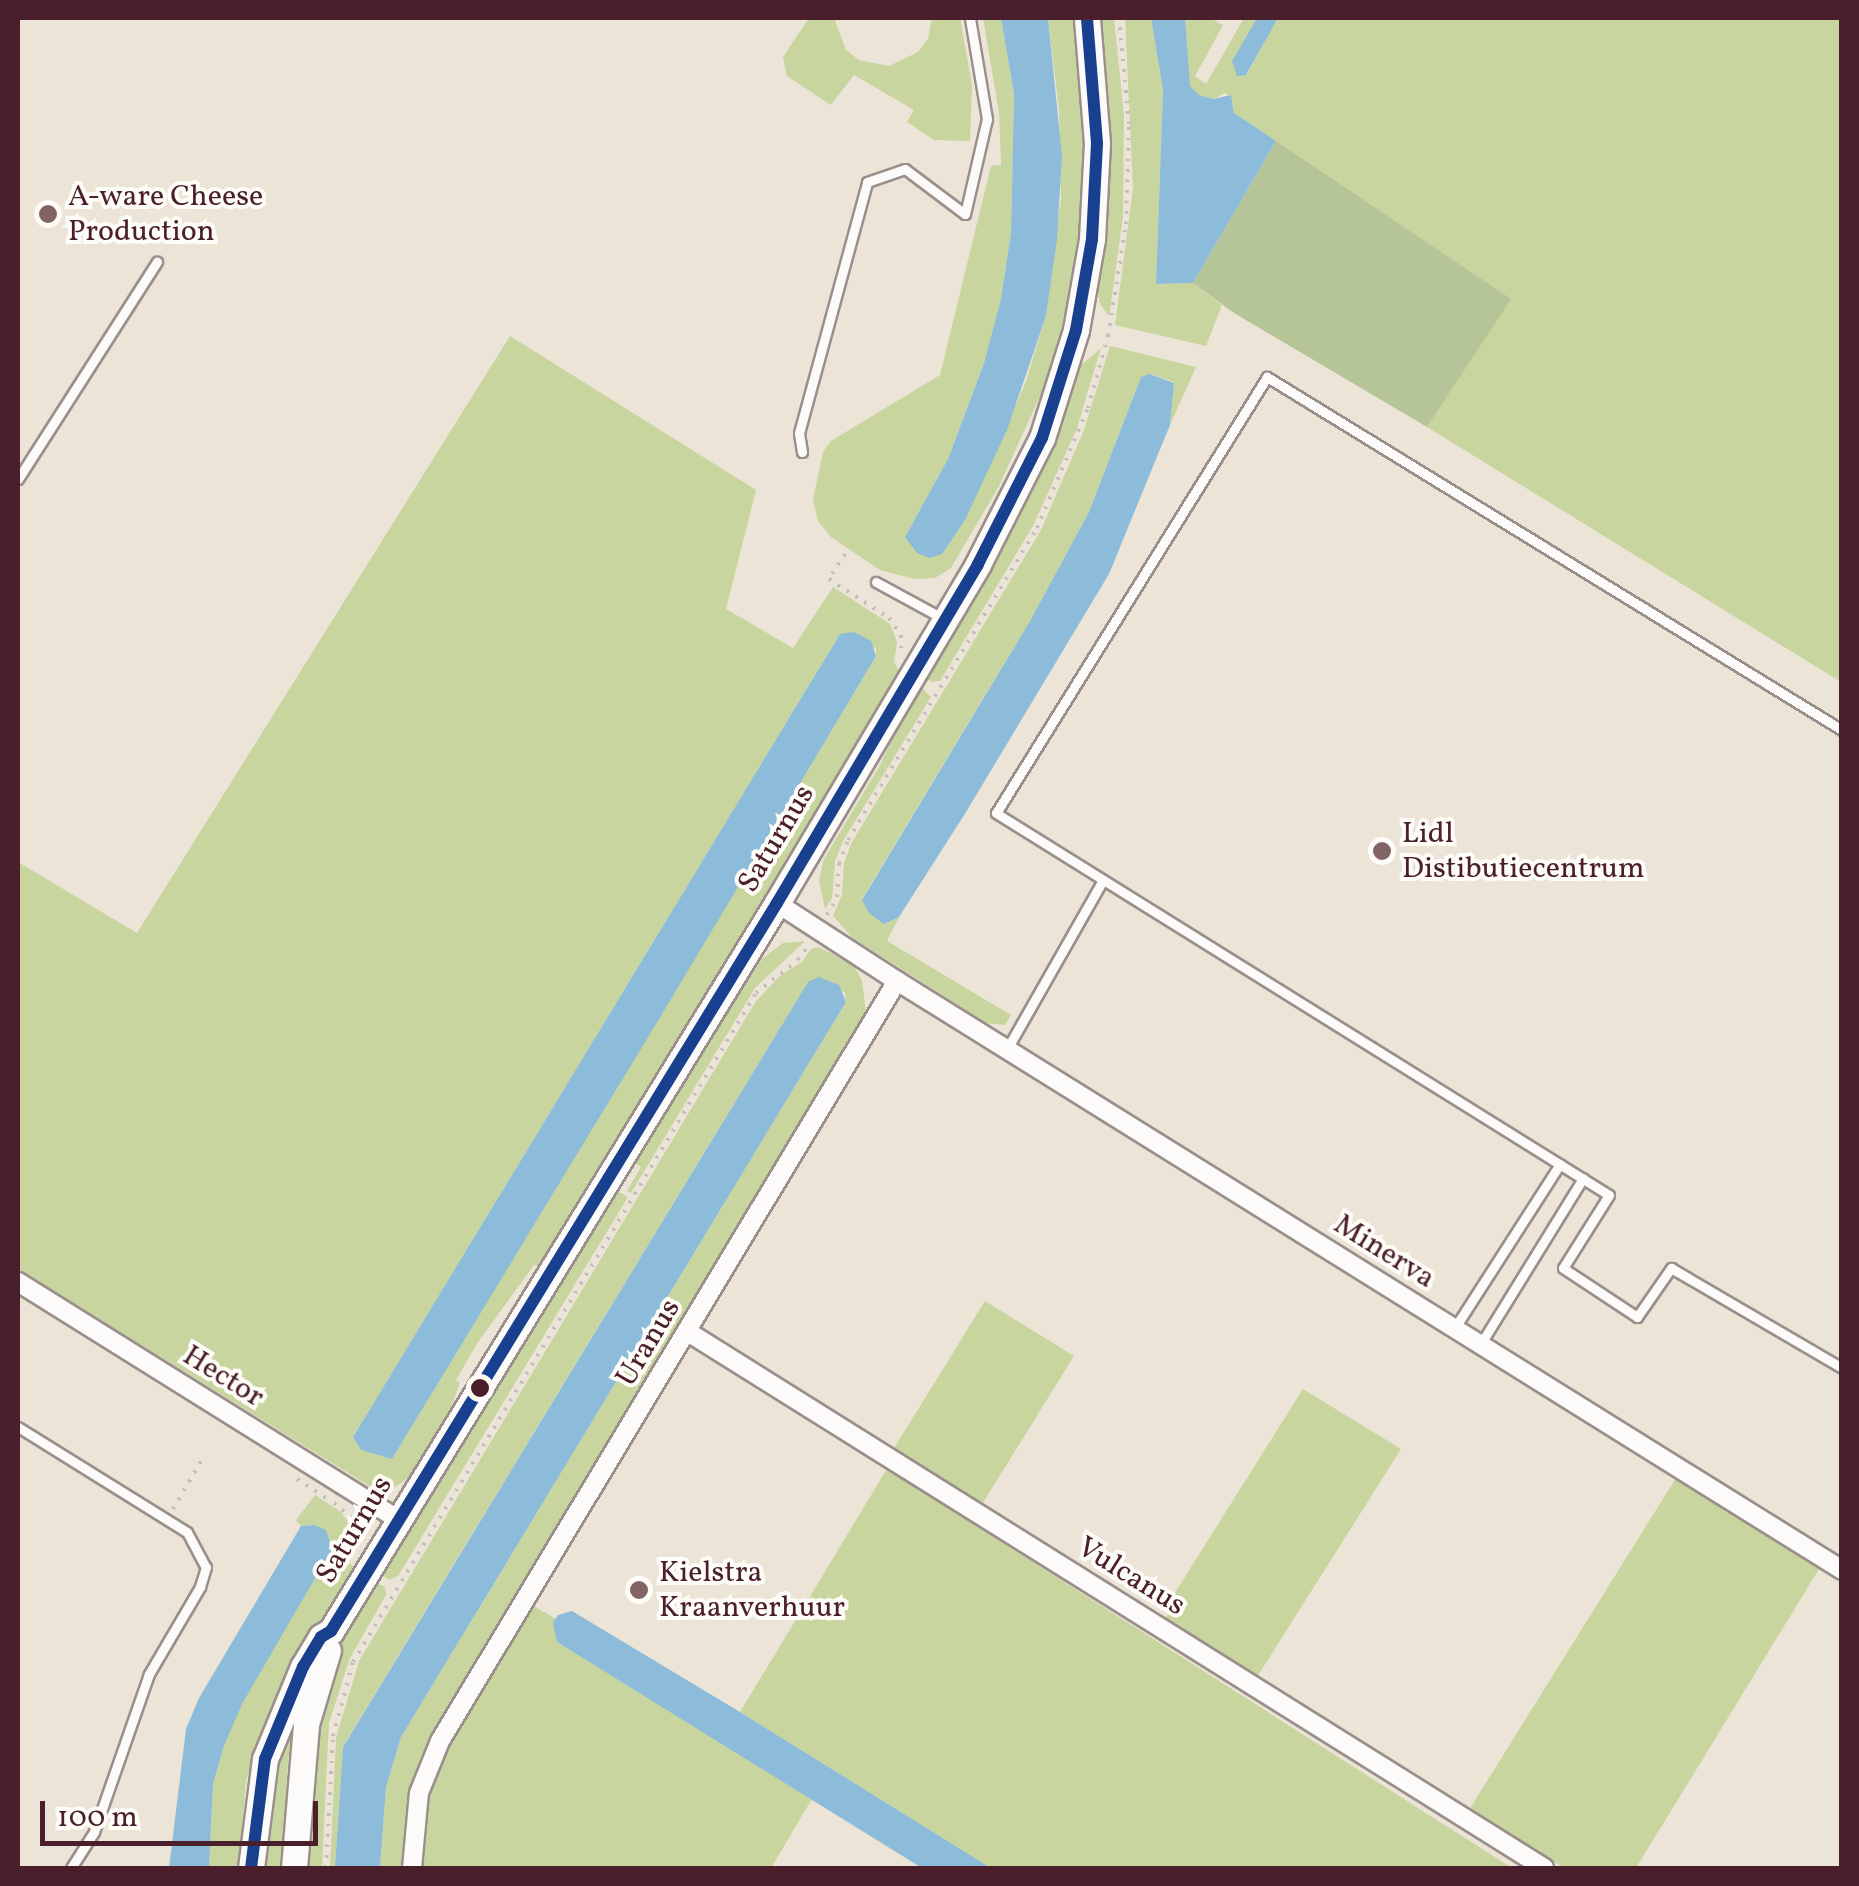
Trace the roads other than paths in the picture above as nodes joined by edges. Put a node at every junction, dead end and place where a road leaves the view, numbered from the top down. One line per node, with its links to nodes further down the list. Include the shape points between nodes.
1 (970, 18): 4 (lane, via 987,120 964,214 905,168 867,182 799,433)
2 (1087, 18): 7 (main road, Saturnus, via 1096,179 1076,330 1057,399 1012,502)
3 (157, 262): 5 (lane)
4 (802, 452)
5 (18, 479)
6 (876, 582): 7 (lane)
7 (944, 620): 10 (main road, Saturnus)
8 (1842, 730): 9 (lane, via 1267,376 996,813)
9 (1103, 880): 12 (lane); 13 (lane)
10 (777, 903): 11 (street); 21 (main road, Saturnus)
11 (897, 980): 12 (street, Minerva); 17 (street, Uranus)
12 (1007, 1049): 16 (street, Minerva)
13 (1560, 1164): 14 (lane); 16 (lane)
14 (1583, 1178): 18 (lane); 19 (lane, via 1609,1195 1563,1268 1637,1316 1671,1268)
15 (18, 1282): 21 (street, Hector)
16 (1454, 1329): 18 (street, Minerva)
17 (688, 1332): 27 (street, Uranus, via 440,1741 420,1793); 28 (street, Vulcanus)
18 (1480, 1345): 22 (street, Minerva)
19 (1842, 1368)
20 (18, 1428): 24 (lane, via 187,1532 206,1567 149,1674 94,1832)
21 (399, 1520): 23 (main road, Saturnus)
22 (1842, 1570)
23 (332, 1631): 25 (main road, Saturnus, via 321,1637 270,1740); 26 (main road, Saturnus, via 306,1724)
24 (71, 1868)
25 (251, 1868)
26 (294, 1868)
27 (412, 1868)
28 (1544, 1868)

